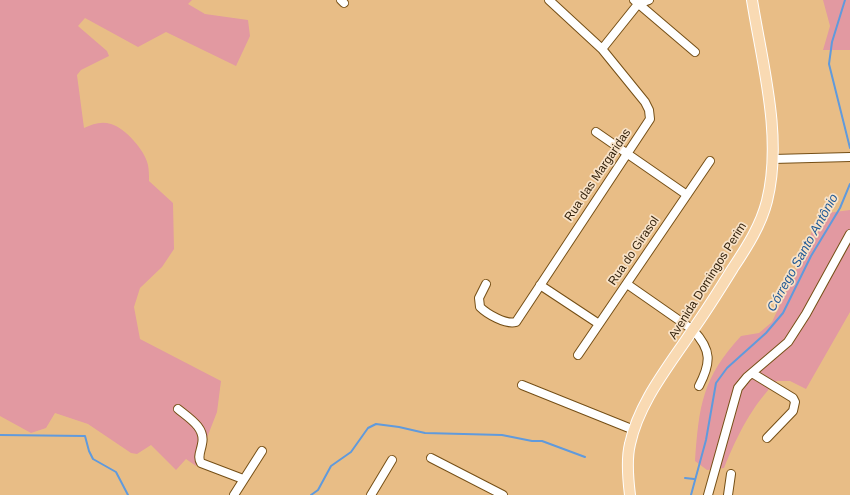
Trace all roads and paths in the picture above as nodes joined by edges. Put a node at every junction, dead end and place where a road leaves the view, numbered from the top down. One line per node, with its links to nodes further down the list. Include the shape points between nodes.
1 (549, 0): 5 (street, Rua das Margaridas)
2 (649, 0): 4 (street)
3 (752, 0): 10 (main road, Avenida Domingos Perim, via 767,93)
4 (636, 2): 5 (street); 6 (street)
5 (602, 49): 8 (street, Rua das Margaridas, via 649,110 650,119 646,127)
6 (695, 52)
7 (596, 132): 8 (street)
8 (627, 153): 12 (street); 16 (street, Rua das Margaridas)
9 (850, 157): 10 (street)
10 (773, 159): 18 (main road, Avenida Domingos Perim, via 767,201 760,223)
11 (710, 161): 12 (street, Rua do Girasol)
12 (687, 195): 15 (street, Rua do Girasol)
13 (850, 234): 20 (street, via 792,337)
14 (486, 284): 16 (street, Rua das Margaridas, via 479,298 480,307 511,323 516,322)
15 (627, 284): 17 (street, Rua do Girasol); 18 (street)
16 (540, 285): 17 (street)
17 (599, 324): 19 (street, Rua do Girasol)
18 (693, 330): 22 (street, via 702,341 708,357 707,371); 24 (main road, Avenida Domingos Perim, via 653,390)
19 (578, 355)
20 (752, 373): 25 (street, via 793,398 795,402 793,411); 35 (street, via 742,382 735,394)
21 (522, 385): 24 (street)
22 (699, 386)
23 (178, 409): 30 (street, via 192,420 201,432 201,463)
24 (634, 430): 34 (main road, Avenida Domingos Perim, via 628,452)
25 (767, 438)
26 (262, 451): 30 (street)
27 (431, 458): 33 (street)
28 (392, 460): 32 (street)
29 (731, 474): 36 (street)
30 (243, 479): 31 (street)
31 (234, 495)
32 (371, 495)
33 (503, 495)
34 (630, 495)
35 (708, 495)
36 (728, 495)

